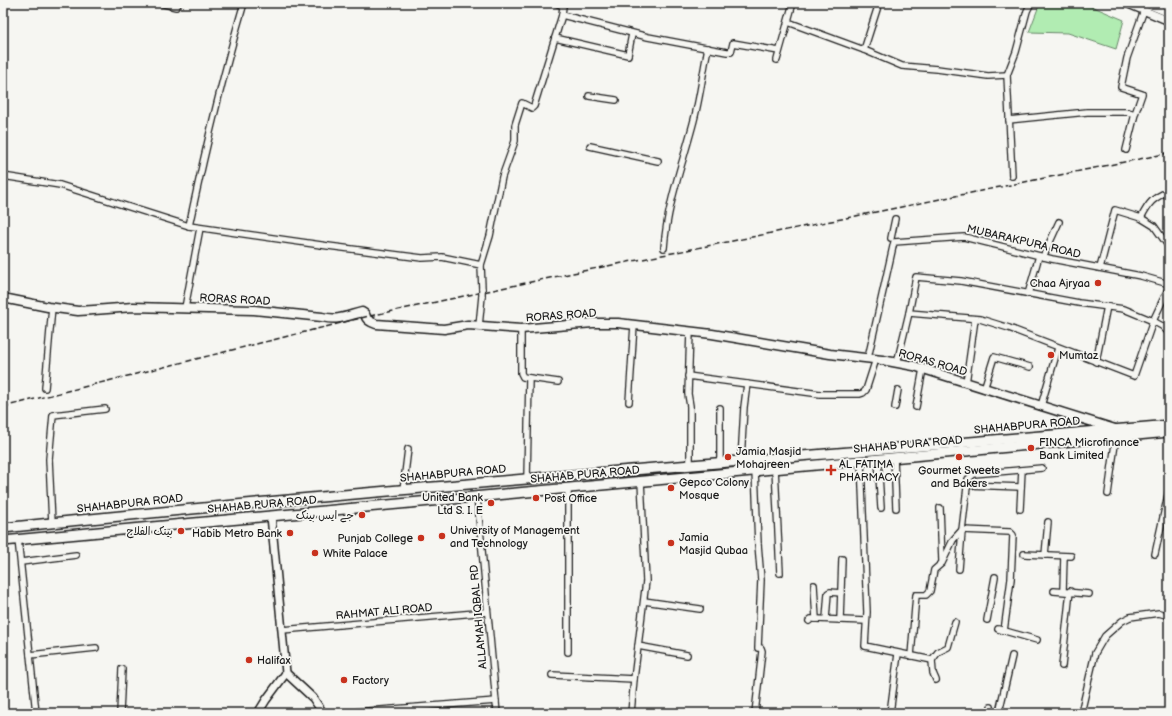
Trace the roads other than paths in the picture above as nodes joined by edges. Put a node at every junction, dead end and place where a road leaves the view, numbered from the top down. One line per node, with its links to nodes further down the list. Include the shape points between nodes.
1 (160, 3): 2 (street, via 176,7)
2 (179, 3)
3 (244, 3): 34 (street, via 220,89)
4 (556, 3): 11 (street, via 563,6)
5 (793, 3): 13 (street)
6 (879, 3): 17 (street)
7 (1031, 3): 20 (street)
8 (1126, 3): 9 (street)
9 (1144, 7): 10 (street); 12 (street); 23 (street, via 1127,58 1121,87 1142,94)
10 (1169, 13)
11 (562, 15): 14 (street); 15 (street)
12 (1169, 21)
13 (788, 22): 17 (street); 18 (street)
14 (632, 34): 15 (street, via 628,55); 16 (street)
15 (554, 38): 40 (street, via 534,106 532,108 522,104 515,124 515,141 502,177 490,236)
16 (708, 48): 18 (street, via 730,52 733,43); 38 (street, via 694,120 680,164 665,229)
17 (864, 50): 20 (street, via 902,66 937,68 988,76)
18 (779, 51): 19 (street)
19 (777, 60)
20 (1007, 75): 24 (street)
21 (589, 96): 22 (street)
22 (616, 100)
23 (1135, 114): 24 (street, via 1087,112); 26 (street)
24 (1009, 120): 29 (street)
25 (590, 146): 27 (street)
26 (1126, 150)
27 (658, 161)
28 (3, 176): 34 (street, via 60,186)
29 (1012, 176)
30 (1169, 191): 31 (street, via 1154,198)
31 (1141, 218): 37 (street, via 1154,226); 41 (street, via 1115,210)
32 (895, 219): 36 (street)
33 (1059, 222): 39 (street)
34 (189, 226): 35 (street)
35 (200, 228): 40 (street, via 422,258 442,257); 47 (street)
36 (891, 238)
37 (1169, 247)
38 (664, 248)
39 (1041, 256): 41 (street, MUBARAKPURA ROAD); 43 (street); 57 (street, MUBARAKPURA ROAD, via 964,237 894,242)
40 (481, 265): 52 (street, bridge, via 482,296)
41 (1100, 268): 42 (street, MUBARAKPURA ROAD, via 1141,276)
42 (1169, 286): 50 (street)
43 (1028, 294): 45 (street); 48 (street, via 961,281 916,277)
44 (3, 298): 46 (main road, RORAS ROAD)
45 (1107, 306): 50 (street, via 1124,309); 58 (street)
46 (52, 307): 47 (main road, RORAS ROAD, via 78,310); 68 (street)
47 (185, 308): 52 (main road, RORAS ROAD, via 254,310 331,319 362,312 370,322 379,325 444,329)
48 (909, 313): 49 (street); 59 (street)
49 (975, 318): 56 (street, via 1009,328); 65 (street)
50 (1153, 321): 55 (street); 58 (street, via 1134,376)
51 (634, 325): 53 (main road, RORAS ROAD, via 593,323); 54 (main road, RORAS ROAD); 71 (street)
52 (479, 326): 53 (main road, RORAS ROAD)
53 (521, 329): 63 (street, via 521,373 523,377)
54 (690, 331): 57 (main road, RORAS ROAD, via 830,354); 62 (street)
55 (1169, 333)
56 (1058, 348): 58 (street); 72 (street)
57 (872, 358): 59 (main road, RORAS ROAD); 66 (street, via 866,390 860,394 820,394)
58 (1096, 362)
59 (897, 363): 61 (main road, RORAS ROAD)
60 (1030, 367): 69 (street, via 994,357)
61 (923, 369): 65 (main road, RORAS ROAD); 74 (street)
62 (688, 376): 66 (street); 86 (street)
63 (529, 378): 64 (street); 91 (street)
64 (558, 382)
65 (966, 383): 69 (main road, RORAS ROAD)
66 (747, 384): 84 (street)
67 (1169, 385): 77 (street)
68 (45, 388)
69 (984, 389): 72 (main road, RORAS ROAD)
70 (898, 390): 73 (street)
71 (629, 402)
72 (1041, 406): 78 (main road, RORAS ROAD)
73 (896, 407)
74 (916, 407)
75 (720, 408): 85 (street)
76 (106, 409): 109 (street, via 53,415 50,459)
77 (1167, 431): 78 (main road, SHAHAB PURA ROAD)
78 (1117, 434): 81 (main road, SHAHABPURA ROAD); 82 (main road, SHAHAB PURA ROAD); 99 (street)
79 (408, 449): 97 (street)
80 (849, 457): 81 (main road, SHAHAB PURA ROAD); 84 (main road, SHAHABPURA ROAD); 87 (main road, SHAHAB PURA ROAD)
81 (865, 457): 83 (main road, SHAHAB PURA ROAD); 142 (street)
82 (894, 457): 83 (main road, SHAHAB PURA ROAD); 103 (street)
83 (878, 459): 102 (street)
84 (741, 460): 85 (main road, SHAHABPURA ROAD)
85 (720, 462): 86 (main road, SHAHABPURA ROAD)
86 (690, 464): 91 (main road, SHAHABPURA ROAD)
87 (775, 468): 89 (main road, SHAHAB PURA ROAD); 125 (street)
88 (1042, 468): 90 (street)
89 (755, 470): 92 (main road, SHAHAB PURA ROAD); 172 (street, via 761,580 758,648 762,651)
90 (1022, 470): 94 (street, via 974,474 968,479); 95 (street)
91 (527, 479): 93 (main road, SHAHABPURA ROAD)
92 (641, 481): 96 (main road, SHAHAB PURA ROAD); 133 (street, via 646,581)
93 (476, 483): 97 (main road, SHAHABPURA ROAD); 100 (main road)
94 (967, 485): 95 (street); 112 (street)
95 (1021, 486): 105 (street)
96 (568, 488): 100 (main road, SHAHAB PURA ROAD); 150 (street)
97 (403, 490): 101 (main road, SHAHABPURA ROAD)
98 (1169, 490): 116 (street)
99 (1108, 494)
100 (478, 496): 107 (main road, SHAHAB PURA ROAD); 135 (street, ALLAMAH IQBAL RD)
101 (270, 502): 106 (main road, SHAHABPURA ROAD); 107 (main road)
102 (882, 508)
103 (896, 508)
104 (940, 508): 123 (street)
105 (1020, 509)
106 (154, 512): 109 (main road, SHAHABPURA ROAD); 110 (main road)
107 (271, 516): 110 (main road, SHAHAB PURA ROAD); 145 (street)
108 (1048, 522): 118 (street)
109 (52, 523): 111 (main road, SHAHABPURA ROAD)
110 (154, 526): 113 (main road, SHAHAB PURA ROAD)
111 (3, 528)
112 (962, 530): 123 (street, via 953,540); 124 (street); 146 (street, via 1010,532 1013,535 1011,579)
113 (18, 539): 114 (main road, SHAHAB PURA ROAD); 122 (street)
114 (3, 540)
115 (1024, 554): 118 (street)
116 (1154, 554)
117 (76, 555): 122 (street)
118 (1045, 556): 119 (street)
119 (1064, 556): 120 (street); 129 (street)
120 (1071, 556)
121 (842, 558): 131 (street)
122 (21, 562): 151 (street)
123 (942, 563): 154 (street, via 934,570 928,594 916,595)
124 (959, 569)
125 (780, 573)
126 (995, 577): 140 (street)
127 (814, 585): 137 (street)
128 (1054, 591): 129 (street)
129 (1063, 591): 130 (street)
130 (1070, 592): 132 (street); 157 (street)
131 (841, 593): 138 (street, via 828,593); 139 (street)
132 (1089, 594)
133 (644, 601): 134 (street); 148 (street)
134 (700, 609)
135 (488, 612): 145 (street, RAHMAT ALI ROAD); 163 (street, ALLAMAH IQBAL RD)
136 (1169, 616): 174 (street, via 1159,614 1130,617 1105,636 1095,653)
137 (816, 619): 138 (street); 141 (street)
138 (826, 619): 139 (street)
139 (840, 620): 142 (street)
140 (987, 620)
141 (809, 621)
142 (866, 621): 152 (street, via 865,646)
143 (955, 622): 156 (street, via 948,647 938,652)
144 (998, 629): 146 (street)
145 (282, 630): 159 (street)
146 (1004, 631): 147 (street)
147 (1037, 640)
148 (638, 646): 153 (street); 161 (street)
149 (96, 648): 151 (street)
150 (568, 652)
151 (30, 654): 165 (street)
152 (898, 654): 154 (street); 173 (street)
153 (687, 655)
154 (910, 656): 156 (street)
155 (1012, 656): 164 (street)
156 (932, 660): 162 (street)
157 (1062, 666)
158 (122, 669): 166 (street)
159 (286, 673): 167 (street); 168 (street, via 313,698)
160 (552, 675): 161 (street)
161 (634, 678): 171 (street)
162 (936, 680)
163 (496, 701): 169 (street); 170 (street, ALLAMAH IQBAL RD)
164 (1000, 708)
165 (36, 713)
166 (120, 713)
167 (258, 713)
168 (324, 713)
169 (342, 713)
170 (497, 713)
171 (631, 713)
172 (755, 713)
173 (890, 713)
174 (1081, 713)

